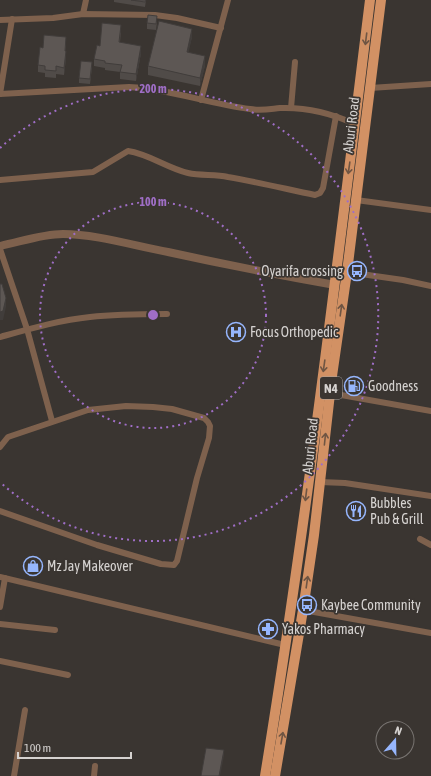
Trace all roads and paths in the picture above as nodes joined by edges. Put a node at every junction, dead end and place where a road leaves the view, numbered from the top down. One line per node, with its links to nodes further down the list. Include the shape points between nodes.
1 (86, 0): 5 (street)
2 (228, 0): 8 (street)
3 (370, 0): 16 (highway, Aburi Road / N4, one-way to 16)
4 (381, 0): 11 (highway, Aburi Road / N4)
5 (83, 14): 6 (street); 8 (street, via 155,15)
6 (12, 19): 7 (street); 12 (street)
7 (0, 20)
8 (221, 28): 13 (street)
9 (295, 62): 14 (street)
10 (431, 84): 11 (street)
11 (370, 88): 18 (highway, Aburi Road / N4)
12 (0, 94): 13 (street, via 129,87 147,88)
13 (201, 100): 14 (street, via 263,111)
14 (291, 108): 15 (street)
15 (336, 116): 16 (street); 17 (street, via 323,188 315,195 227,176 181,171 128,151 92,172)
16 (355, 124): 23 (highway, Aburi Road / N4, one-way to 23)
17 (0, 180)
18 (356, 200): 19 (street); 22 (highway, Aburi Road / N4)
19 (431, 210)
20 (0, 246): 23 (street, via 62,234 104,239)
21 (0, 249): 26 (street)
22 (347, 272): 24 (street); 28 (highway, Aburi Road / N4, one-way to 22)
23 (335, 285): 32 (highway, Aburi Road / N4, one-way to 32)
24 (431, 286)
25 (167, 314): 26 (street, via 88,317)
26 (27, 329): 27 (street); 30 (street)
27 (0, 337)
28 (330, 393): 29 (street); 33 (highway, Aburi Road / N4, one-way to 28)
29 (431, 411)
30 (52, 421): 31 (street, via 8,437); 36 (street, via 88,410 126,406 172,409 204,418 208,422 209,438 177,561 174,565 168,566 97,545)
31 (0, 447)
32 (310, 466): 33 (highway); 45 (highway, Aburi Road / N4, one-way to 45)
33 (322, 467): 34 (highway, Aburi Road / N4)
34 (320, 482): 35 (street); 41 (highway, Aburi Road / N4, one-way to 34)
35 (431, 496)
36 (0, 511)
37 (420, 539): 38 (street)
38 (431, 545)
39 (3, 577): 40 (street); 45 (street)
40 (0, 607)
41 (303, 610): 44 (street); 53 (highway, Aburi Road / N4, one-way to 41)
42 (0, 624): 43 (street)
43 (55, 630)
44 (431, 633)
45 (285, 645): 52 (highway, Aburi Road / N4)
46 (0, 661): 47 (street)
47 (68, 675)
48 (24, 710): 50 (street)
49 (95, 766): 51 (street)
50 (14, 776)
51 (94, 776)
52 (265, 776)
53 (275, 776)

